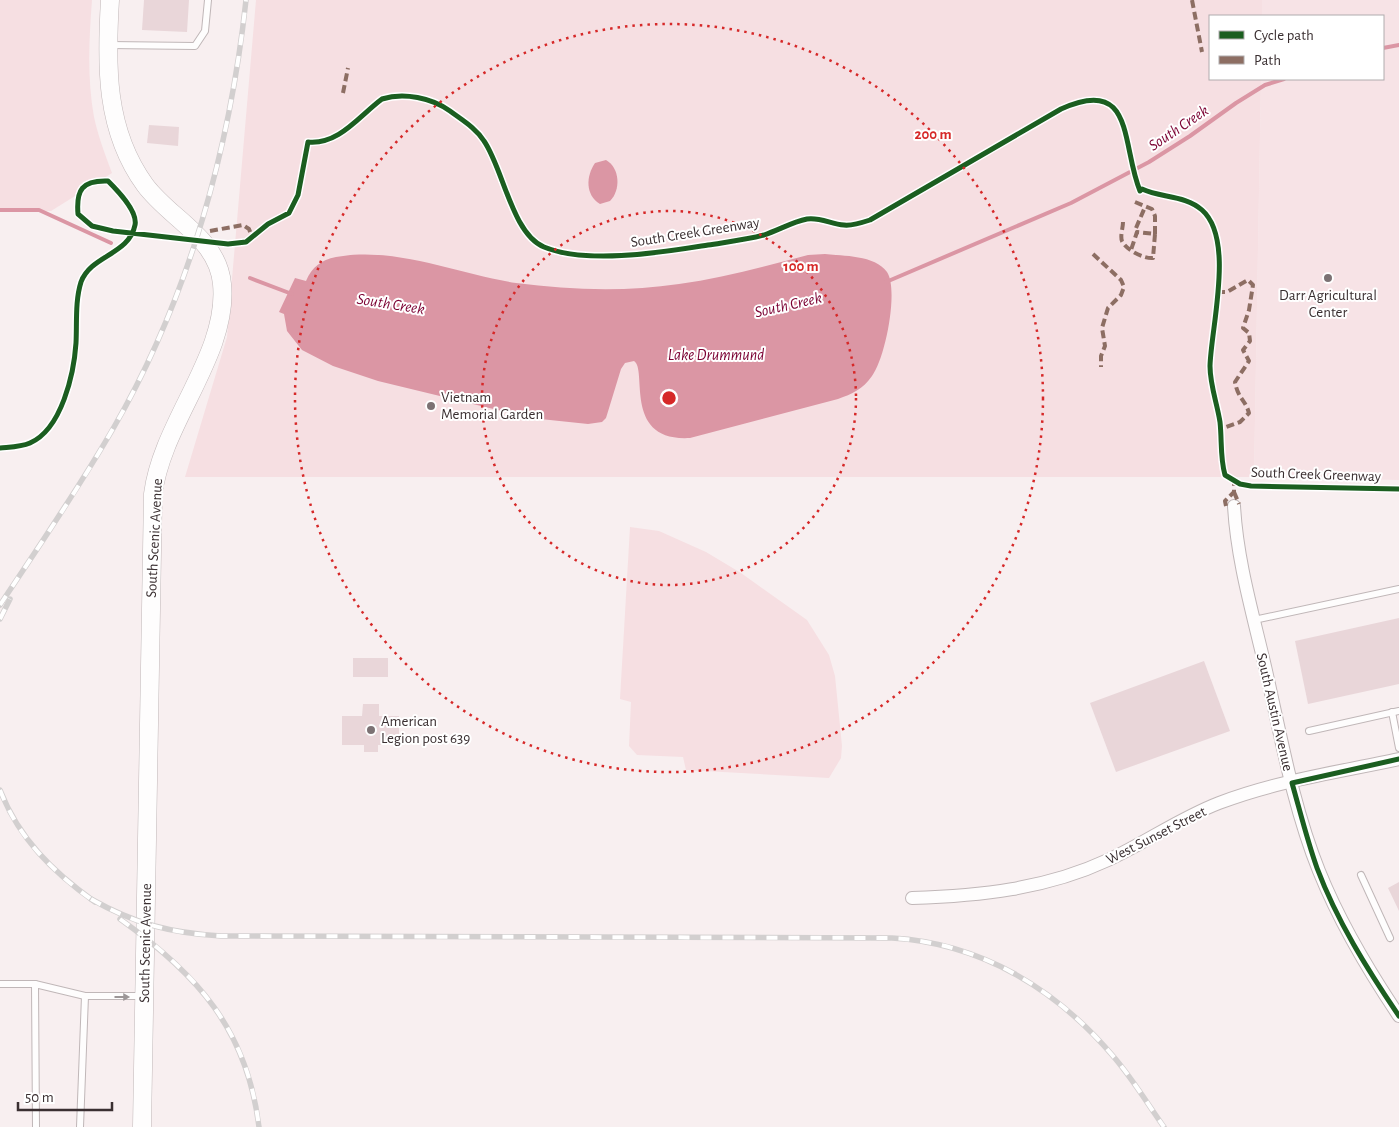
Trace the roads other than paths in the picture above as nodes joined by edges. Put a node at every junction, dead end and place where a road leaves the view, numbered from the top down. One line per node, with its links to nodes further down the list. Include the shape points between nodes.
1 (110, 0): 3 (main road, South Scenic Avenue)
2 (208, 0): 3 (lane, via 205,31 194,46)
3 (108, 45): 18 (main road, South Scenic Avenue, via 111,107 124,150 150,192 208,247 219,268 222,285 218,328 172,430 154,488)
4 (1234, 506): 6 (street, South Austin Avenue, via 1239,551)
5 (1399, 589): 6 (lane)
6 (1254, 620): 11 (street, South Austin Avenue)
7 (1396, 712): 8 (lane); 9 (lane)
8 (1309, 731)
9 (1399, 748)
10 (1399, 759): 11 (street, West Sunset Street)
11 (1292, 783): 13 (street, West Sunset Street, via 1219,803 1106,861 1048,882 996,893); 19 (street, South Austin Avenue, via 1318,869 1333,905 1352,942)
12 (1360, 875): 14 (lane)
13 (912, 898)
14 (1390, 938)
15 (0, 984): 16 (lane)
16 (35, 984): 17 (lane); 20 (lane)
17 (84, 996): 18 (lane, one-way to 18); 21 (lane)
18 (144, 996): 22 (main road, South Scenic Avenue)
19 (1399, 1016)
20 (36, 1127)
21 (80, 1127)
22 (142, 1127)

